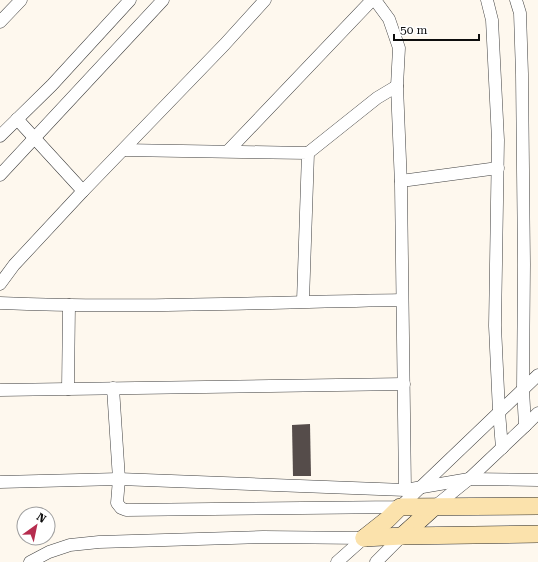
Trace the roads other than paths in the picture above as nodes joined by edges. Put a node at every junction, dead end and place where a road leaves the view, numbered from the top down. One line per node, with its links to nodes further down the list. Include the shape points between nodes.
1 (21, 0): 9 (street)
2 (163, 0): 13 (street)
3 (265, 0): 14 (street)
4 (372, 0): 15 (street)
5 (375, 0): 10 (street, via 389,19 399,48)
6 (486, 0): 17 (street, via 492,20)
7 (516, 0): 31 (street, via 520,13 522,74)
8 (123, 2): 11 (street, via 52,85)
9 (0, 22)
10 (397, 86): 16 (street, via 377,98); 19 (street)
11 (17, 119): 12 (street); 13 (street)
12 (0, 136)
13 (34, 138): 18 (street); 20 (street)
14 (123, 150): 15 (street); 20 (street)
15 (228, 151): 16 (street)
16 (308, 153): 23 (street)
17 (498, 168): 19 (street); 32 (street, via 495,326)
18 (0, 175)
19 (400, 181): 22 (street)
20 (83, 192): 21 (street, via 14,265)
21 (0, 284)
22 (402, 300): 23 (street); 27 (street)
23 (303, 301): 25 (street)
24 (0, 303): 25 (street)
25 (69, 305): 29 (street)
26 (538, 375): 31 (street)
27 (404, 384): 28 (street); 41 (street)
28 (113, 388): 29 (street); 36 (street)
29 (68, 389): 30 (street)
30 (0, 390)
31 (523, 390): 32 (street); 34 (street)
32 (499, 412): 35 (street); 40 (street)
33 (538, 413): 34 (street)
34 (525, 426): 35 (street)
35 (502, 448): 37 (street)
36 (119, 479): 39 (street); 41 (street); 43 (street, via 117,503 126,510)
37 (470, 479): 38 (street); 40 (street); 44 (street)
38 (538, 480)
39 (0, 482)
40 (421, 488): 41 (street); 43 (street)
41 (405, 490)
42 (538, 506): 44 (street)
43 (400, 507): 44 (street); 47 (street)
44 (433, 508): 46 (street)
45 (538, 534): 46 (street)
46 (402, 536): 47 (street); 50 (street)
47 (364, 538): 48 (street, via 263,537 99,542 49,552); 49 (street)
48 (30, 562)
49 (337, 562)
50 (376, 562)

